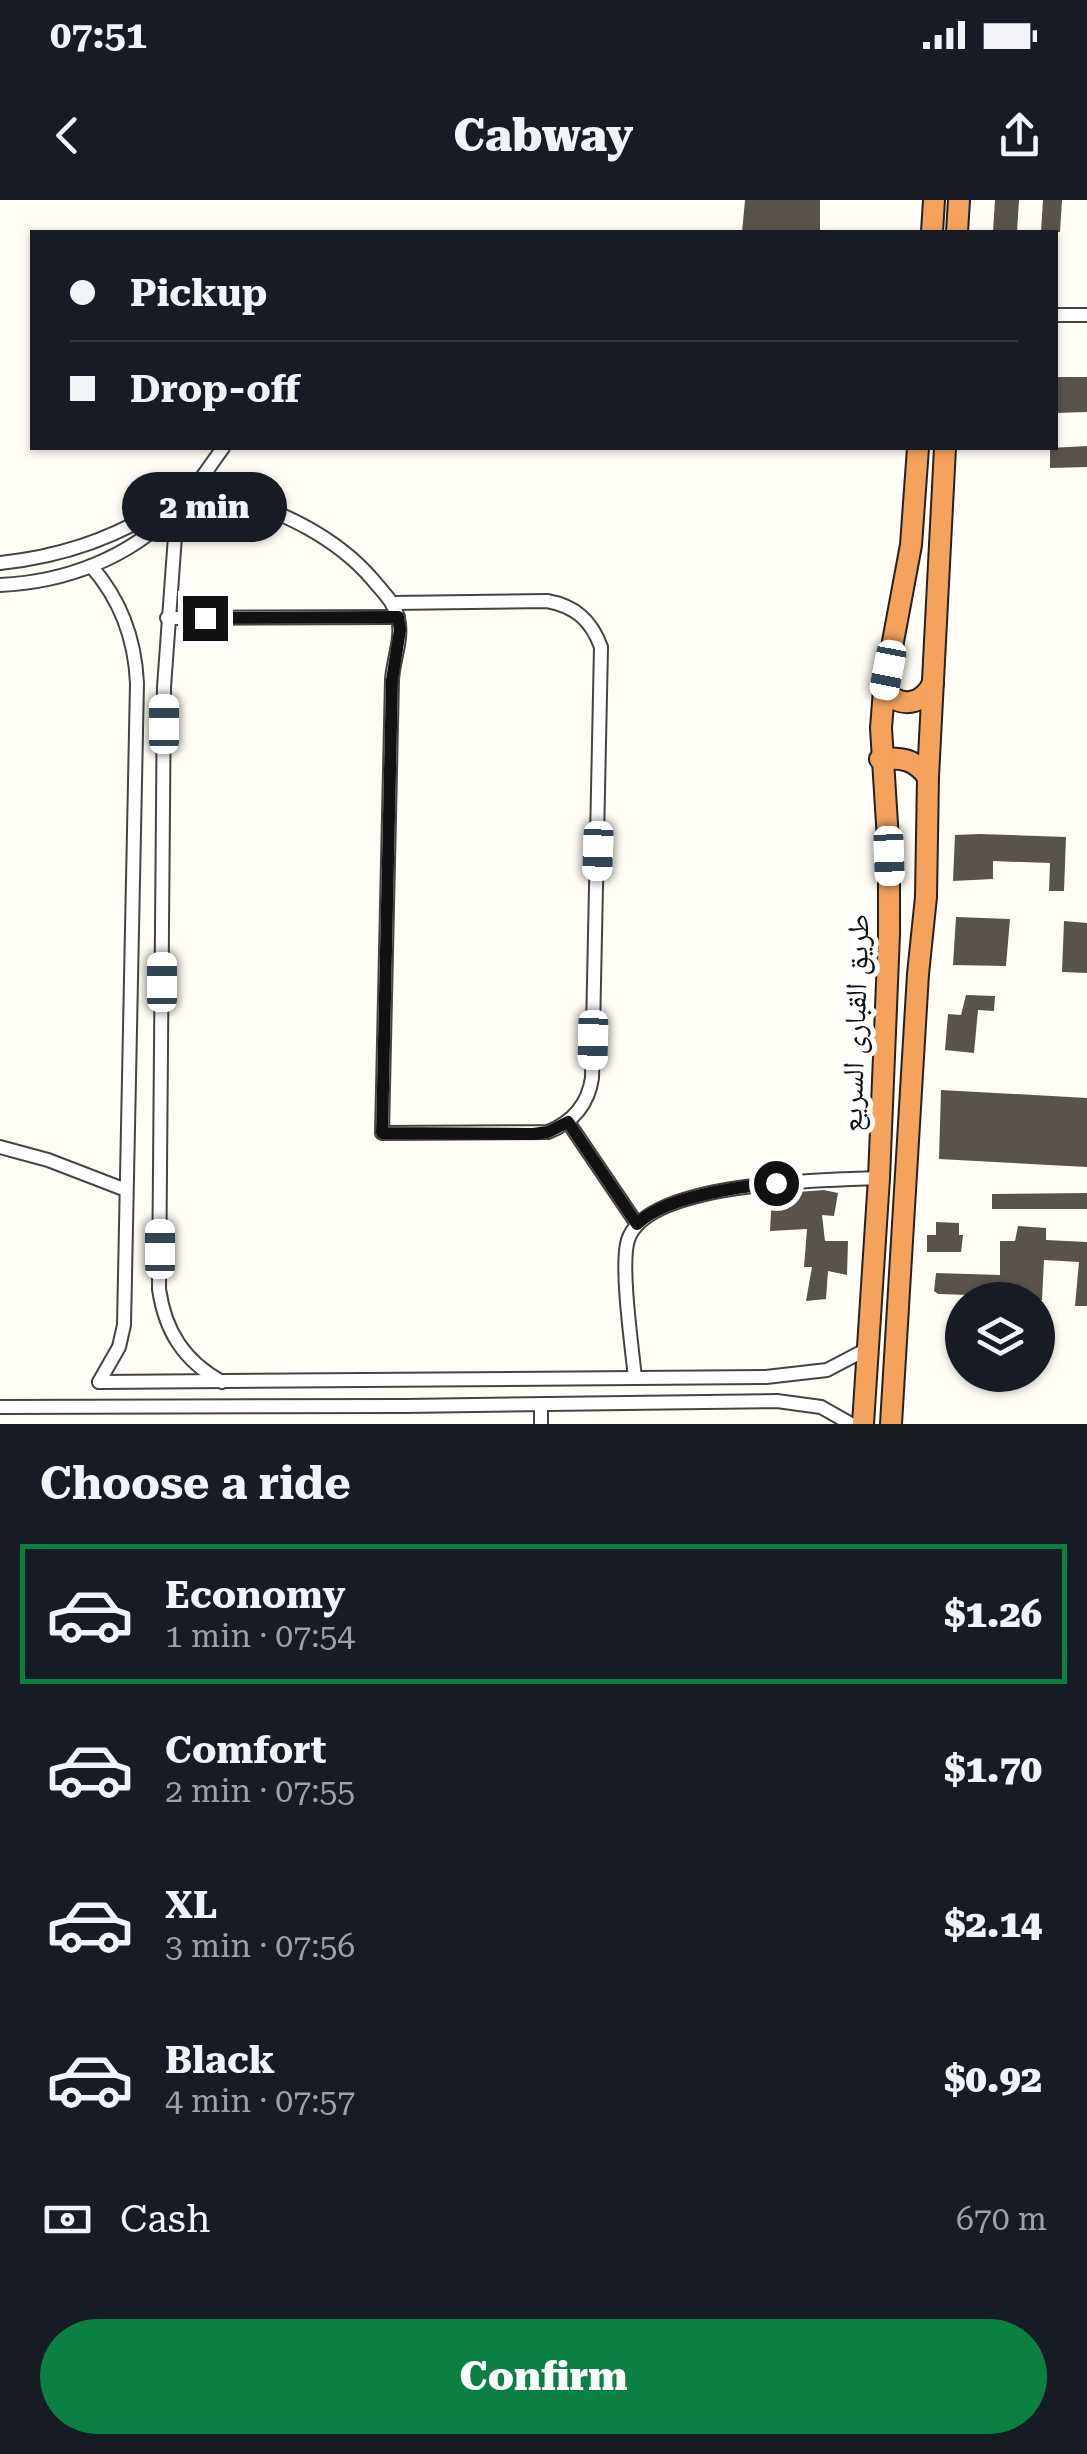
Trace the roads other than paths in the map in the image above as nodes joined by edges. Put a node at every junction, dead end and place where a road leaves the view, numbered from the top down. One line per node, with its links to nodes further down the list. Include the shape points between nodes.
1 (934, 200): 3 (highway)
2 (958, 200): 4 (highway)
3 (932, 230)
4 (956, 230)
5 (1058, 315): 6 (street)
6 (1087, 315)
7 (221, 450): 10 (street)
8 (918, 450): 19 (highway, طريق القبارى السريع, via 906,584)
9 (945, 450): 18 (highway, طريق القبارى السريع)
10 (198, 480): 11 (street); 12 (street, via 102,539); 15 (street, via 328,538)
11 (177, 509): 13 (street, via 143,538); 17 (street)
12 (0, 563)
13 (91, 566): 14 (street, via 36,582); 25 (street, via 118,605 136,667)
14 (0, 584)
15 (392, 603): 16 (street); 22 (street, via 562,604 587,620 601,646 592,1078 587,1098)
16 (398, 617): 17 (street); 22 (street, via 382,1133 533,1134)
17 (166, 618): 30 (street, via 159,1289 173,1337)
18 (933, 682): 19 (highway, via 916,702 898,702); 21 (highway, طريق القبارى السريع)
19 (884, 690): 20 (highway, طريق القبارى السريع)
20 (880, 759): 21 (highway, via 904,758); 24 (highway, طريق القبارى السريع, via 890,891)
21 (928, 776): 27 (highway, طريق القبارى السريع, via 926,897)
22 (568, 1122): 26 (street)
23 (0, 1147): 25 (street)
24 (879, 1178): 26 (street, via 734,1188 662,1208); 28 (highway, طريق القبارى السريع)
25 (126, 1190): 30 (street, via 122,1336 99,1382)
26 (637, 1224): 29 (street, via 626,1253)
27 (896, 1328): 37 (highway); 38 (highway)
28 (867, 1349): 29 (street, via 838,1366 803,1374); 36 (highway, طريق القبارى السريع)
29 (635, 1378): 30 (street)
30 (222, 1382)
31 (541, 1405): 32 (street); 33 (street, via 777,1401 811,1405); 34 (street)
32 (0, 1406)
33 (832, 1418): 35 (street)
34 (541, 1424)
35 (851, 1424)
36 (862, 1424)
37 (891, 1424)
38 (901, 1424)

